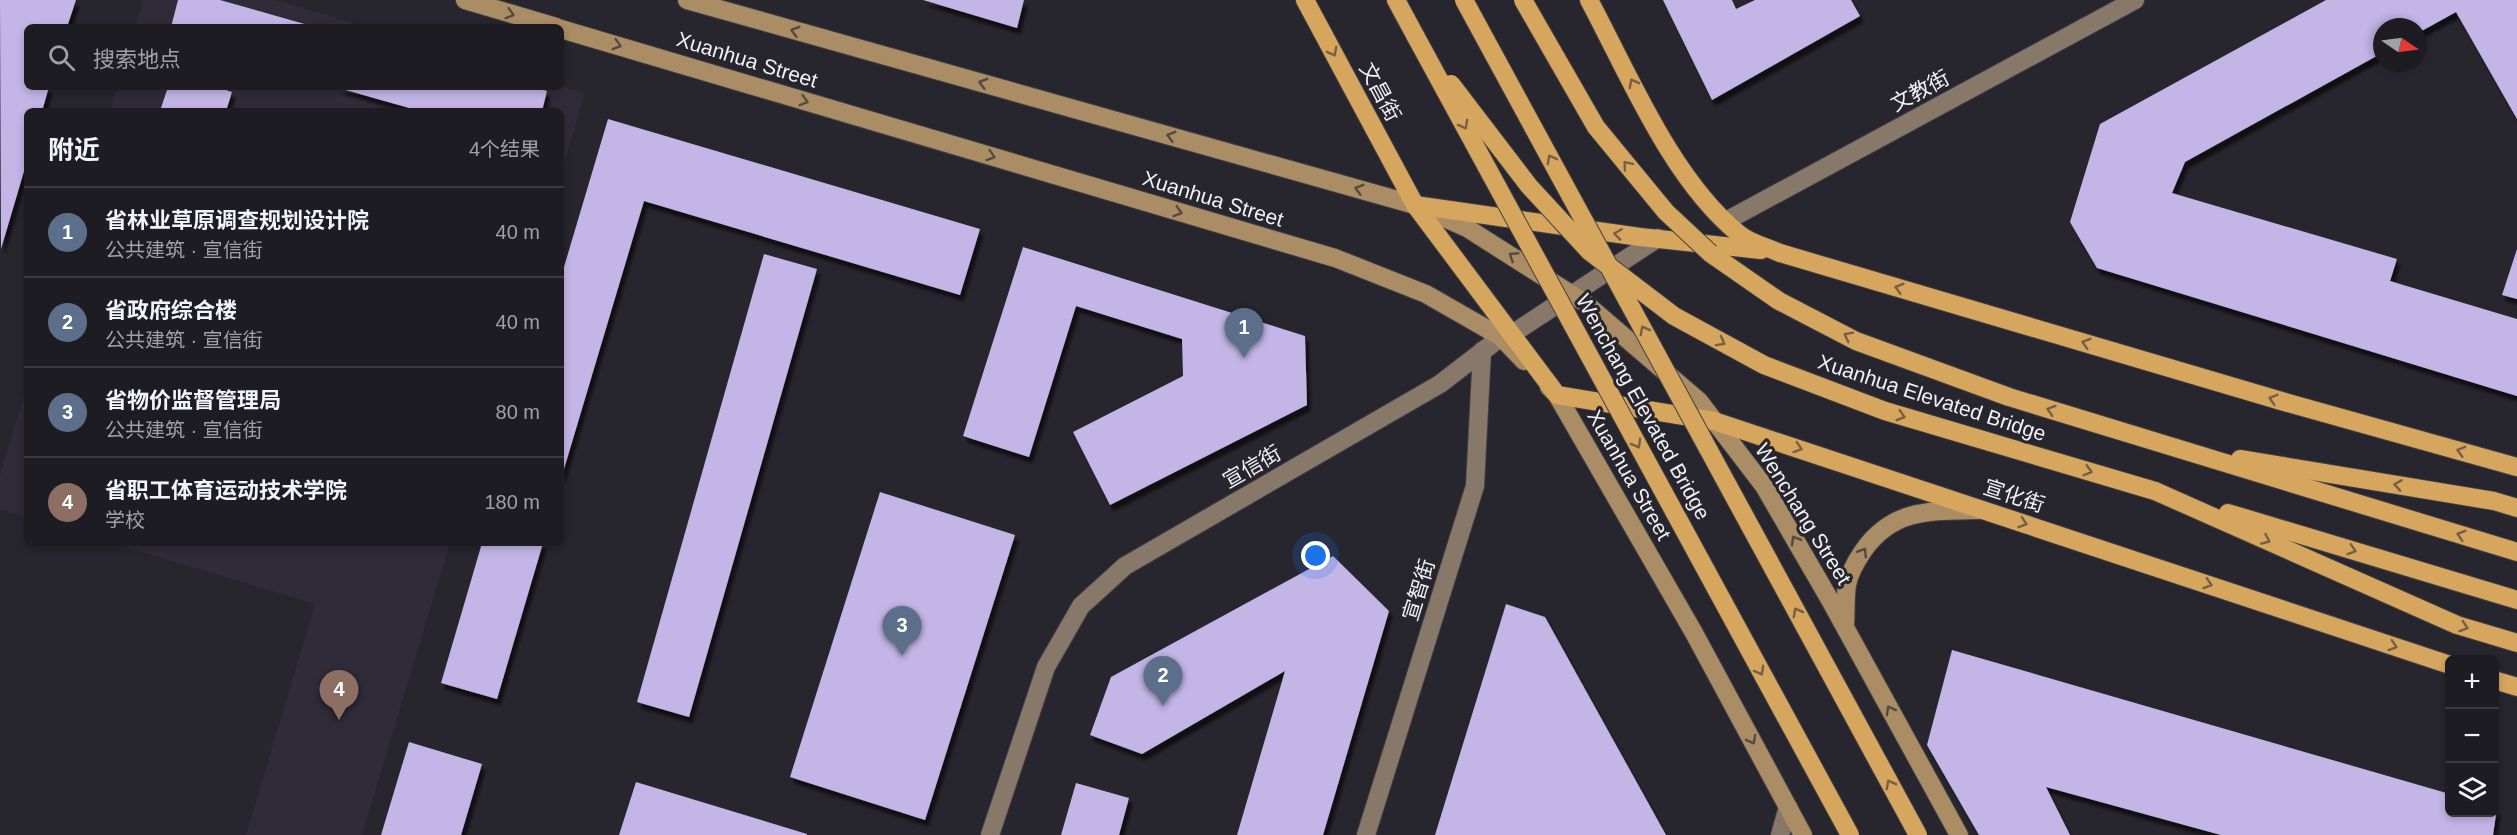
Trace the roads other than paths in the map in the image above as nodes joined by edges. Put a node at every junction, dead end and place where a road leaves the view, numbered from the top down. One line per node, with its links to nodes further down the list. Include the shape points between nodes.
1 (465, 0): 9 (main road, one-way to 9)
2 (687, 0): 12 (main road, Xuanhua Street, one-way to 2)
3 (1305, 0): 12 (highway, 文昌街, one-way to 12)
4 (1396, 0): 11 (highway, Wenchang Elevated Bridge)
5 (1464, 0): 39 (highway, Wenchang Elevated Bridge, one-way to 5, bridge)
6 (1523, 0): 21 (highway, Xuanhua Elevated Bridge, one-way to 6, bridge, via 2009,397 1856,340 1769,294 1710,253 1666,212 1596,127)
7 (1589, 0): 13 (highway, one-way to 7, via 1701,197 1670,153)
8 (2134, 0): 13 (street, 文教街)
9 (546, 24)
10 (564, 30): 17 (main road, Xuanhua Street, one-way to 17, via 1335,258 1426,294)
11 (1416, 37): 23 (highway, Xuanhua Elevated Bridge, one-way to 23, bridge, via 1529,186 1582,243 1674,316 1764,365 1885,411); 38 (highway, Wenchang Elevated Bridge, one-way to 38, bridge)
12 (1415, 205): 14 (highway, one-way to 12); 16 (main road, Wenchang Street, one-way to 12, via 1467,228); 17 (highway, 文昌街)
13 (1726, 221): 15 (highway, via 1740,235)
14 (1658, 238): 15 (highway); 16 (street, 宣信街)
15 (1780, 253): 22 (highway, one-way to 15)
16 (1571, 294): 17 (street, 宣信街); 20 (main road, Wenchang Street, via 1699,401)
17 (1506, 335): 18 (street, 宣信街); 19 (highway, 文昌街)
18 (1482, 351): 34 (street, 宣信街, via 1440,384 1125,566 1081,606 1046,667); 35 (street, 宣智街, via 1475,486)
19 (1557, 395): 20 (highway, 宣化街); 33 (main road, Xuanhua Street, one-way to 33, via 1694,633)
20 (1714, 421): 25 (highway, 宣化街, one-way to 25); 28 (main road, Wenchang Street, one-way to 20, via 1764,486)
21 (2167, 447): 24 (highway, one-way to 21); 26 (highway, Xuanhua Elevated Bridge, one-way to 21)
22 (2517, 467)
23 (2155, 490): 27 (highway, Xuanhua Elevated Bridge, one-way to 27); 29 (highway, one-way to 29, via 2457,625)
24 (2517, 508)
25 (1985, 510): 28 (main road, one-way to 25, via 1847,584 1858,557 1875,534 1900,518 1927,511); 30 (highway, 宣化街, one-way to 30)
26 (2517, 552)
27 (2517, 600)
28 (1845, 628): 40 (main road, Wenchang Street, one-way to 28)
29 (2517, 643)
30 (2445, 663)
31 (2499, 682): 32 (highway)
32 (2517, 687)
33 (1788, 807): 36 (street); 37 (main road)
34 (990, 835)
35 (1366, 835)
36 (1780, 835)
37 (1803, 835)
38 (1850, 835)
39 (1918, 835)
40 (1959, 835)

